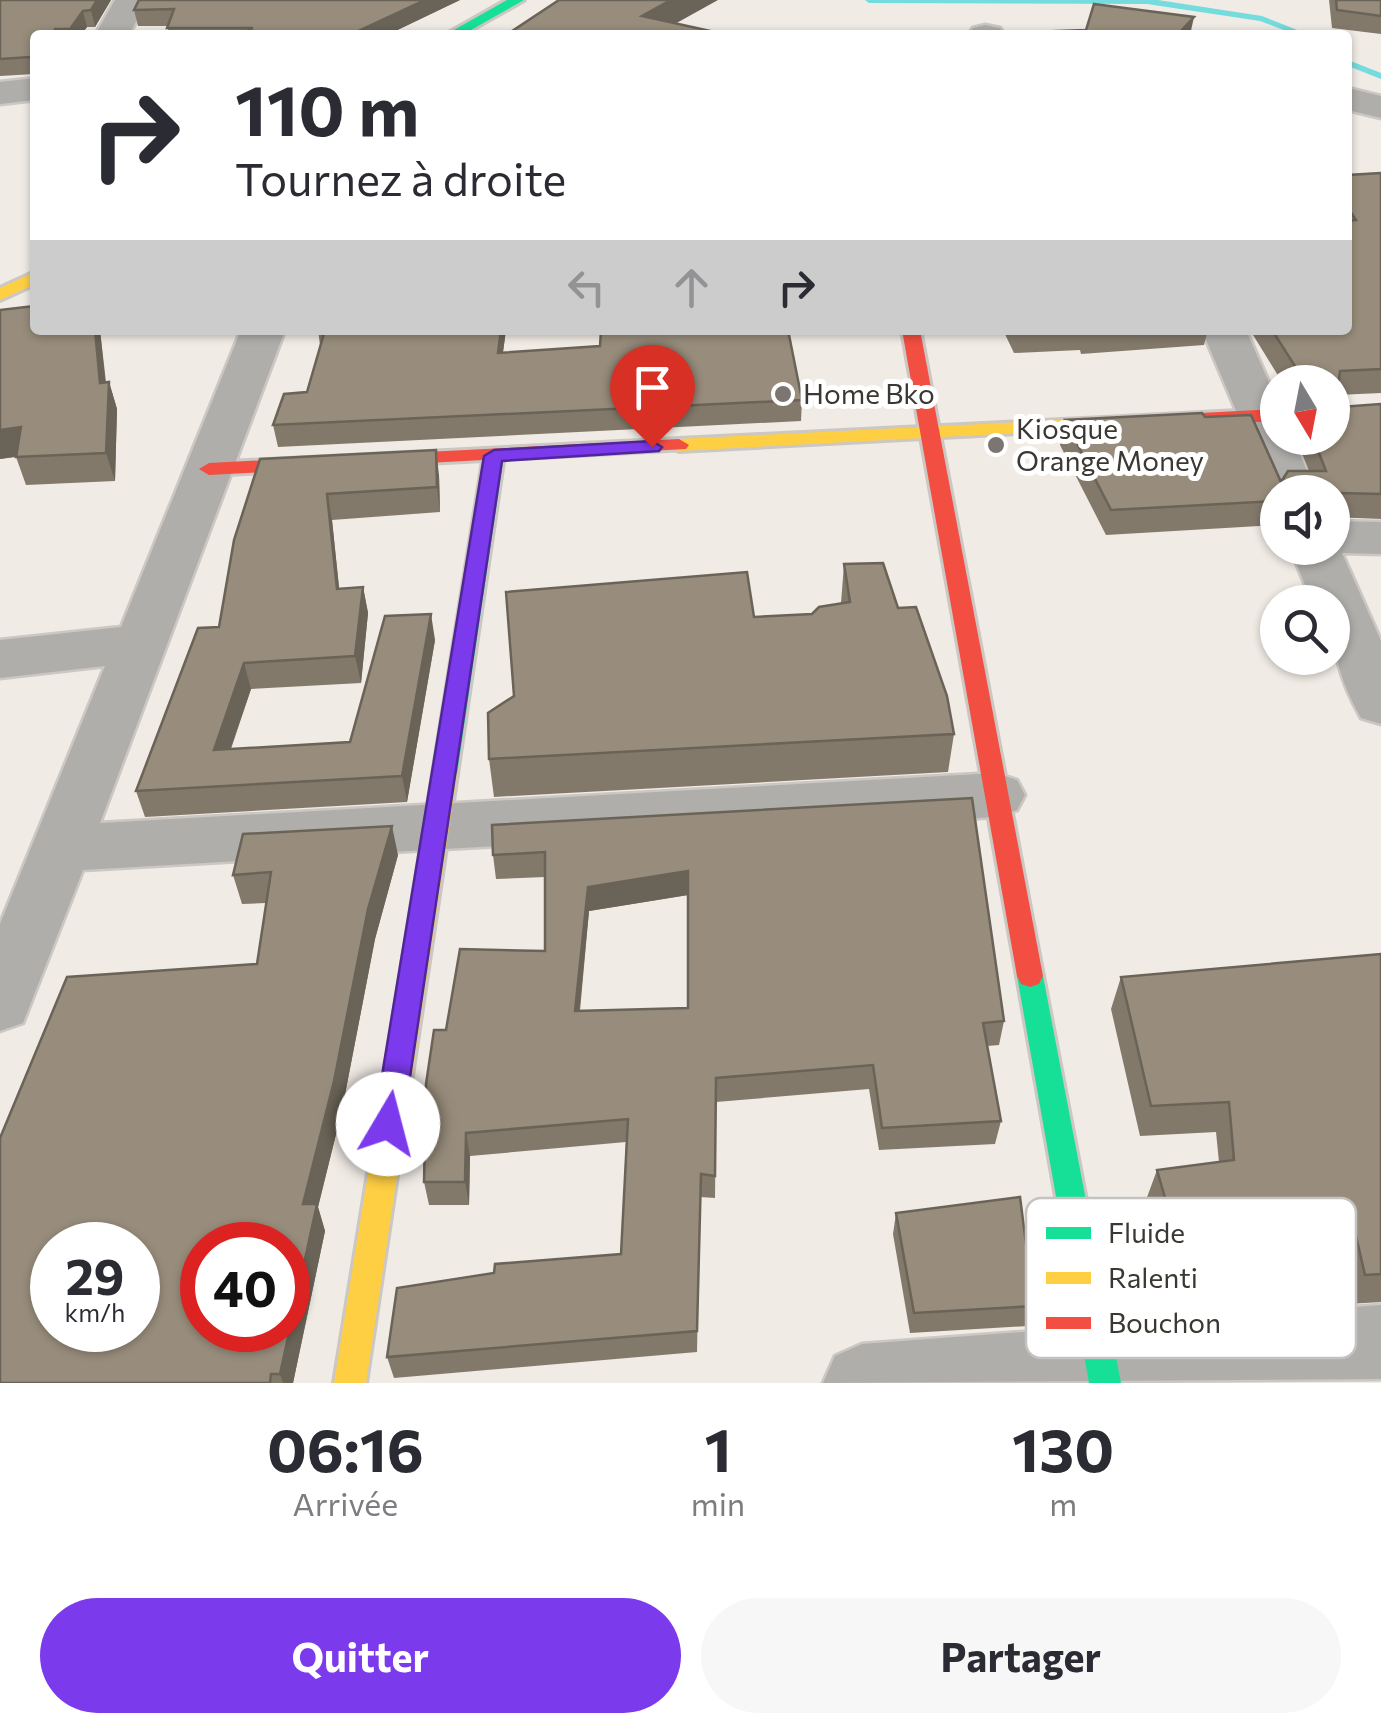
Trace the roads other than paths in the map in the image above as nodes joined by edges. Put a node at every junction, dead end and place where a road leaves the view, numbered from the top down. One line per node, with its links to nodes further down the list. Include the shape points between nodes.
1 (131, 0): 3 (street)
2 (518, 0): 4 (street)
3 (115, 30)
4 (461, 30)
5 (30, 90): 6 (street)
6 (0, 93)
7 (1352, 101): 8 (street)
8 (1381, 107)
9 (30, 280): 10 (street)
10 (0, 295)
11 (260, 335): 18 (street)
12 (912, 335): 16 (street)
13 (1227, 335): 14 (street)
14 (1260, 399)
15 (1260, 416): 16 (street)
16 (930, 432): 17 (street); 25 (street)
17 (494, 456): 18 (street); 26 (street)
18 (208, 469): 22 (street)
19 (1350, 537): 20 (street)
20 (1381, 538)
21 (1323, 565): 24 (street)
22 (141, 644): 23 (street); 27 (street)
23 (0, 660)
24 (1381, 704)
25 (996, 795): 26 (street); 29 (street)
26 (432, 828): 27 (street); 34 (street)
27 (61, 848): 28 (street)
28 (0, 1004)
29 (1070, 1198)
30 (1381, 1342): 31 (street)
31 (1356, 1345)
32 (1242, 1358): 33 (street)
33 (1103, 1374): 35 (street)
34 (350, 1383)
35 (862, 1383)

